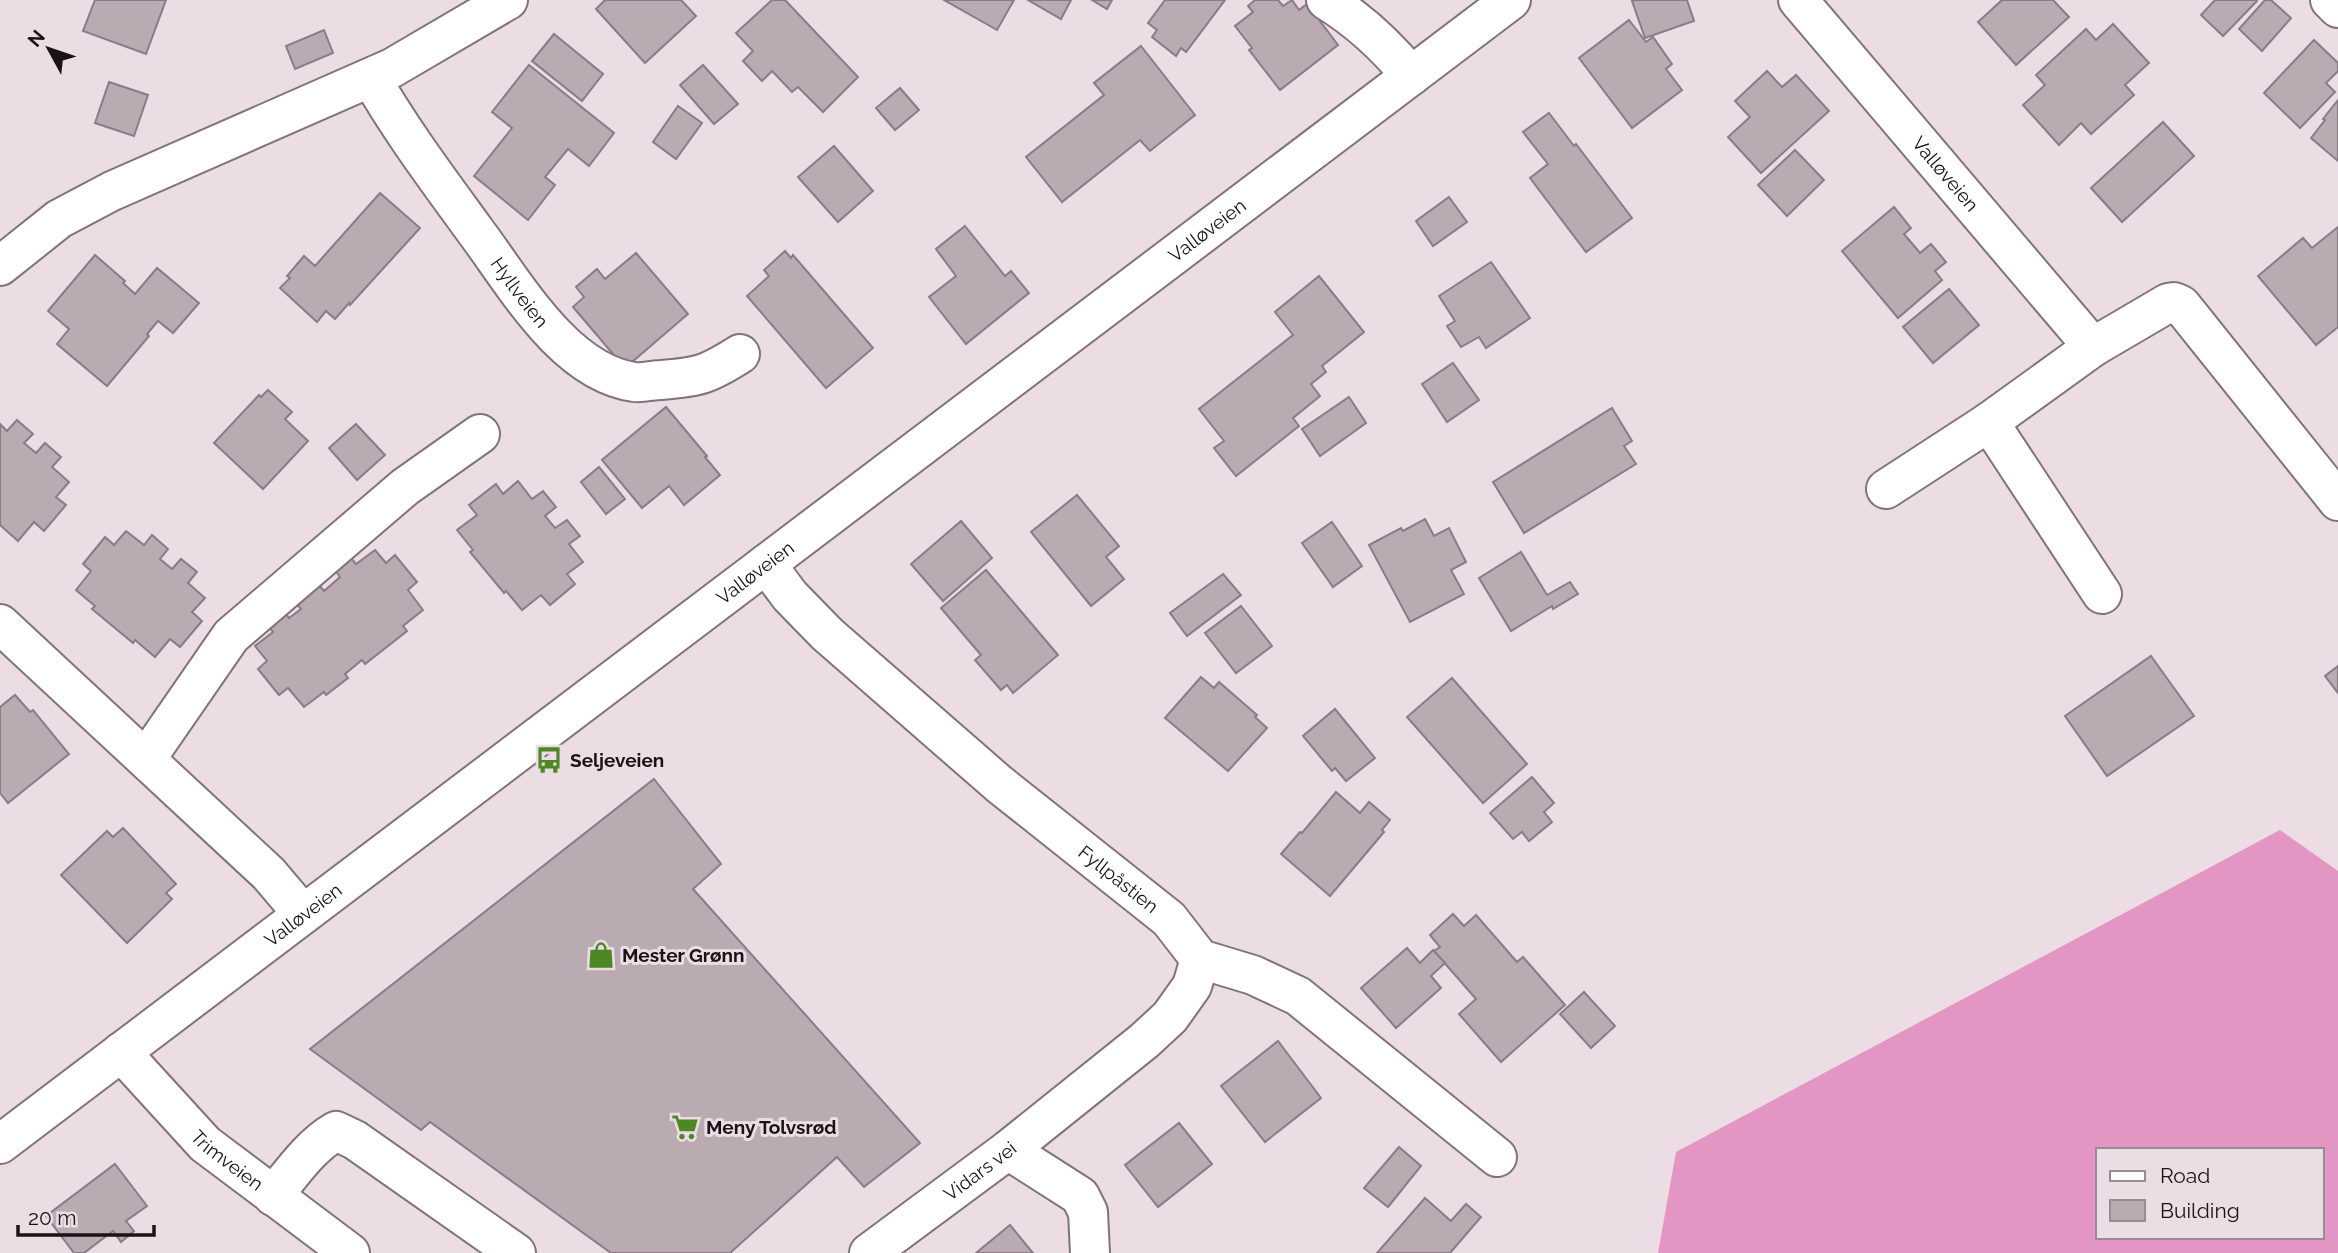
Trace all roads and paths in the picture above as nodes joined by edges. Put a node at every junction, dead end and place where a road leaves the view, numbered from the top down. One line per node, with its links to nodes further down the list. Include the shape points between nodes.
1 (508, 0): 8 (street)
2 (1326, 0): 7 (street, via 1385,44)
3 (1511, 0): 7 (street, Valløveien)
4 (1798, 0): 10 (street, Valløveien)
5 (2330, 0): 6 (street)
6 (2338, 8)
7 (1412, 76): 16 (street, Valløveien)
8 (371, 78): 9 (street, via 113,191 59,219); 11 (street, Hyllveien, via 398,125 525,299 574,355 635,382 712,372)
9 (0, 266)
10 (2093, 347): 12 (street); 15 (street, via 2168,303 2181,305)
11 (740, 354)
12 (1989, 422): 14 (street); 17 (street)
13 (480, 434): 19 (street, via 405,487 231,635)
14 (1886, 489)
15 (2338, 502)
16 (766, 564): 20 (street, Valløveien); 21 (street, Fyllpåstien, via 827,634 999,784 1169,919)
17 (2102, 594)
18 (0, 624): 19 (street)
19 (146, 759): 20 (street, via 270,874)
20 (302, 914): 22 (street, Valløveien)
21 (1200, 959): 24 (street, via 1192,986 1170,1017); 25 (street, via 1253,975 1298,996)
22 (121, 1052): 23 (street, Valløveien); 26 (street, Trimveien, via 205,1144)
23 (0, 1144)
24 (1008, 1150): 29 (street, Vidars vei); 30 (street, Vidars vei, via 1080,1196 1088,1212)
25 (1497, 1157)
26 (273, 1196): 27 (street, Trimveien); 28 (street, via 324,1137 336,1131)
27 (350, 1253)
28 (516, 1253)
29 (869, 1253)
30 (1090, 1253)

